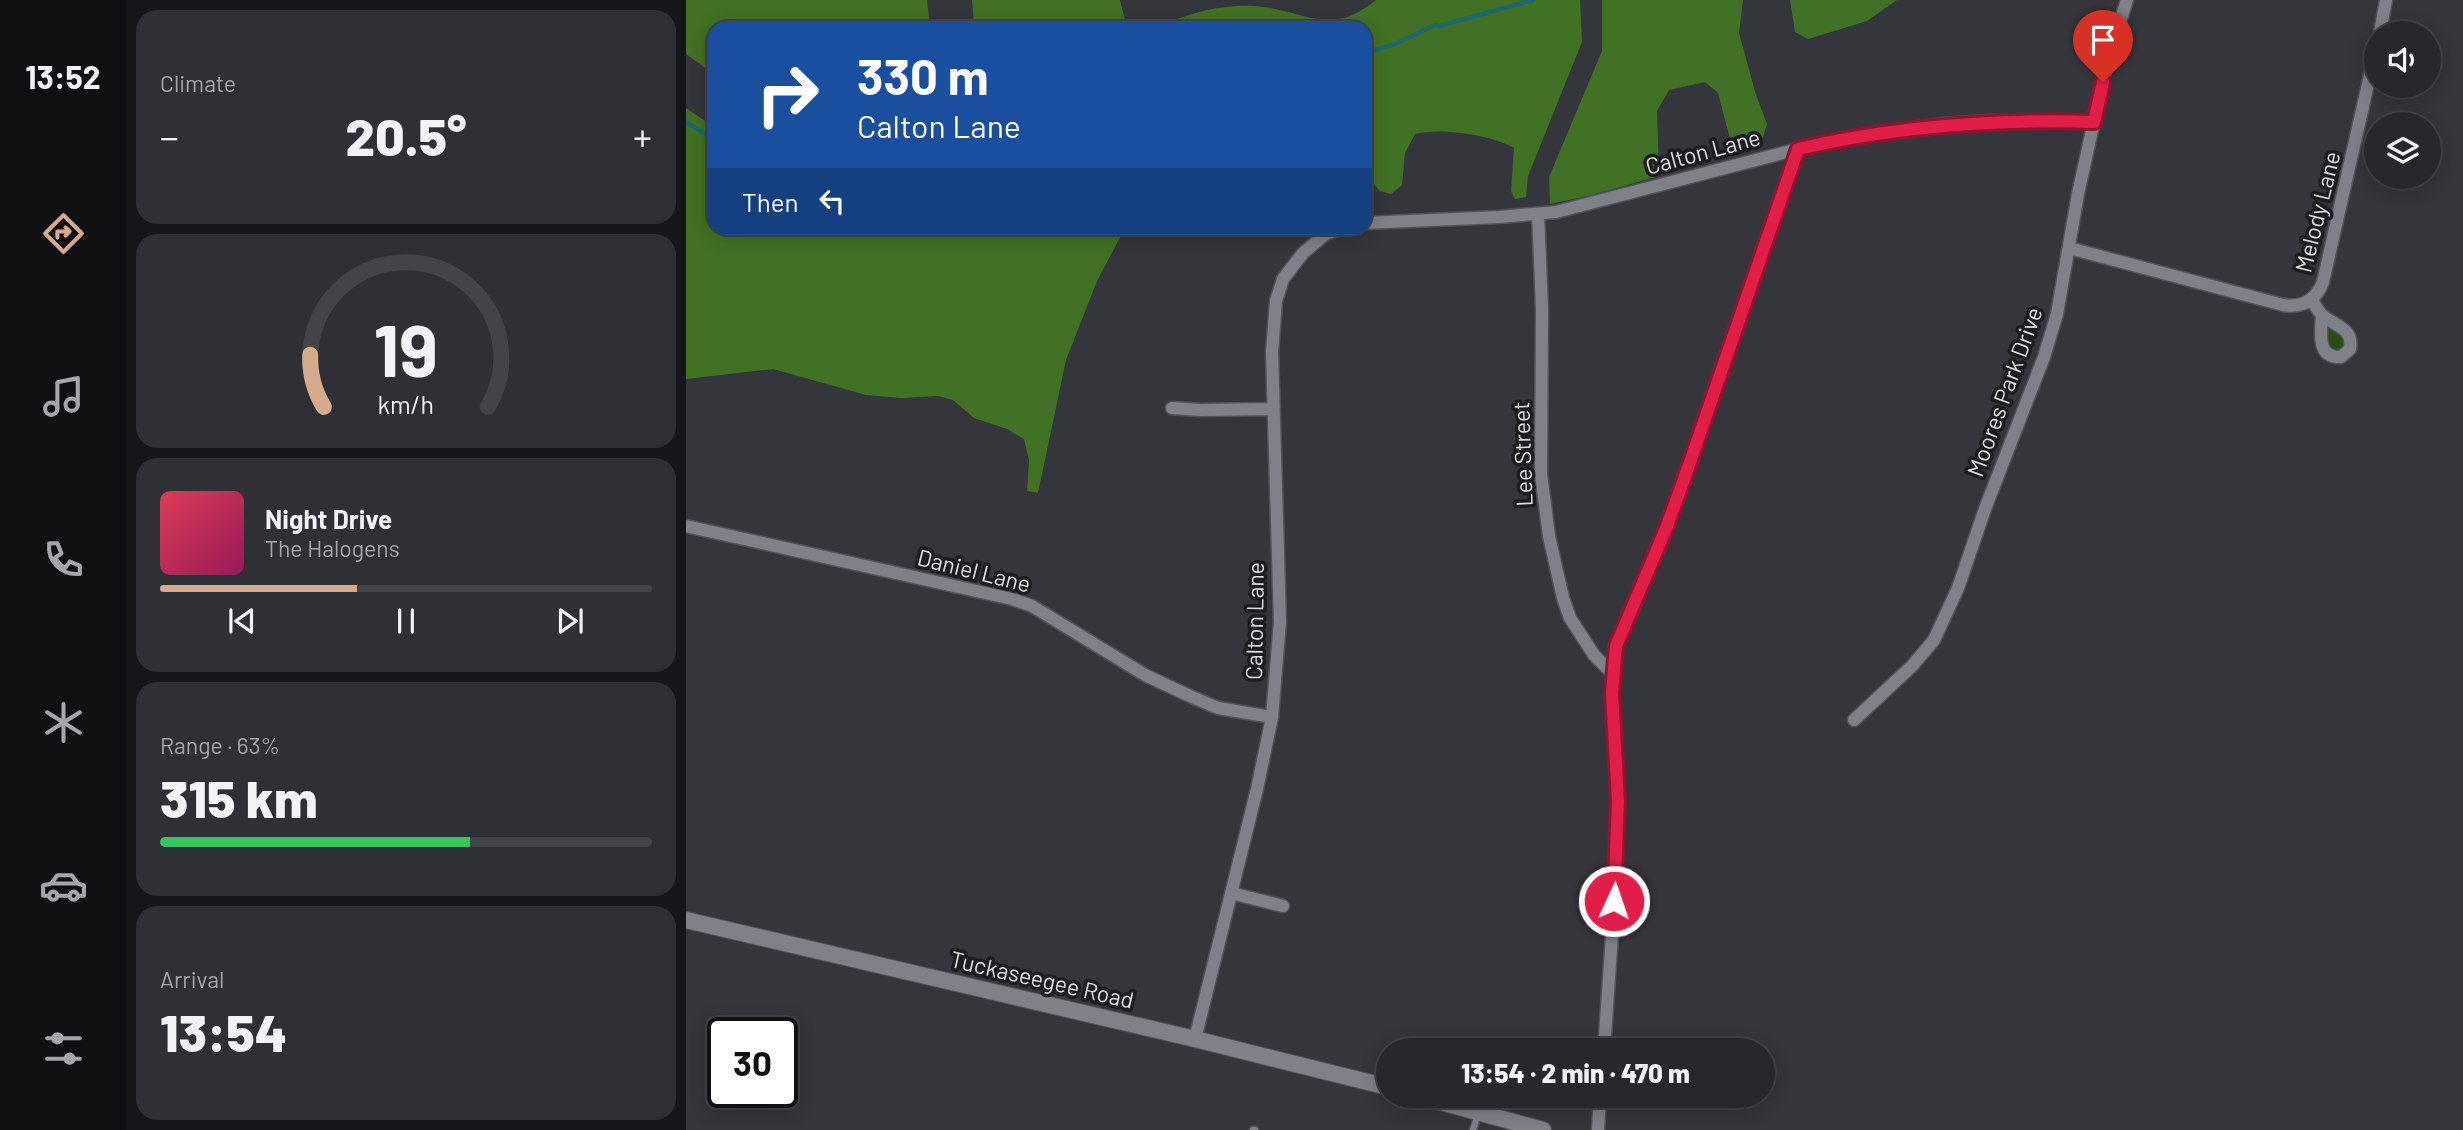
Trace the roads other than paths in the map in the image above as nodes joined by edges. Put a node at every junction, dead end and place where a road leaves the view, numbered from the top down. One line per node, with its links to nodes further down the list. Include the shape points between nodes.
1 (2127, 0): 5 (street, Moores Park Drive)
2 (2386, 0): 3 (street)
3 (2382, 21)
4 (2365, 98): 11 (street, Melody Lane, via 2323,282)
5 (2094, 122): 6 (street, Calton Lane, via 1944,124); 10 (street, Moores Park Drive)
6 (1798, 149): 7 (street, Calton Lane); 16 (street, via 1681,489 1616,646)
7 (1538, 214): 8 (street, Calton Lane); 16 (street, Lee Street, via 1541,474 1549,536 1570,618)
8 (1372, 223)
9 (1325, 235): 14 (street, Calton Lane, via 1283,279 1274,314)
10 (2069, 248): 11 (street, Melody Lane, via 2283,305); 18 (street, Moores Park Drive, via 2044,357 1945,620 1912,666)
11 (2312, 300): 12 (street)
12 (2322, 315)
13 (1172, 408): 14 (street)
14 (1273, 409): 17 (street, Calton Lane, via 1280,622)
15 (686, 526): 17 (street, Daniel Lane, via 1012,599 1192,697 1218,708)
16 (1613, 674): 22 (street, via 1618,801)
17 (1272, 717): 19 (street, Calton Lane)
18 (1854, 720)
19 (1231, 893): 20 (street); 23 (street, Calton Lane)
20 (1283, 906)
21 (686, 920): 23 (street, Tuckaseegee Road)
22 (1605, 1038)
23 (1195, 1039): 24 (street, Tuckaseegee Road)
24 (1376, 1084)
25 (1464, 1108): 27 (street)
26 (1599, 1108): 30 (street)
27 (1479, 1112): 28 (lane); 29 (street)
28 (1473, 1130)
29 (1543, 1130)
30 (1598, 1130)

